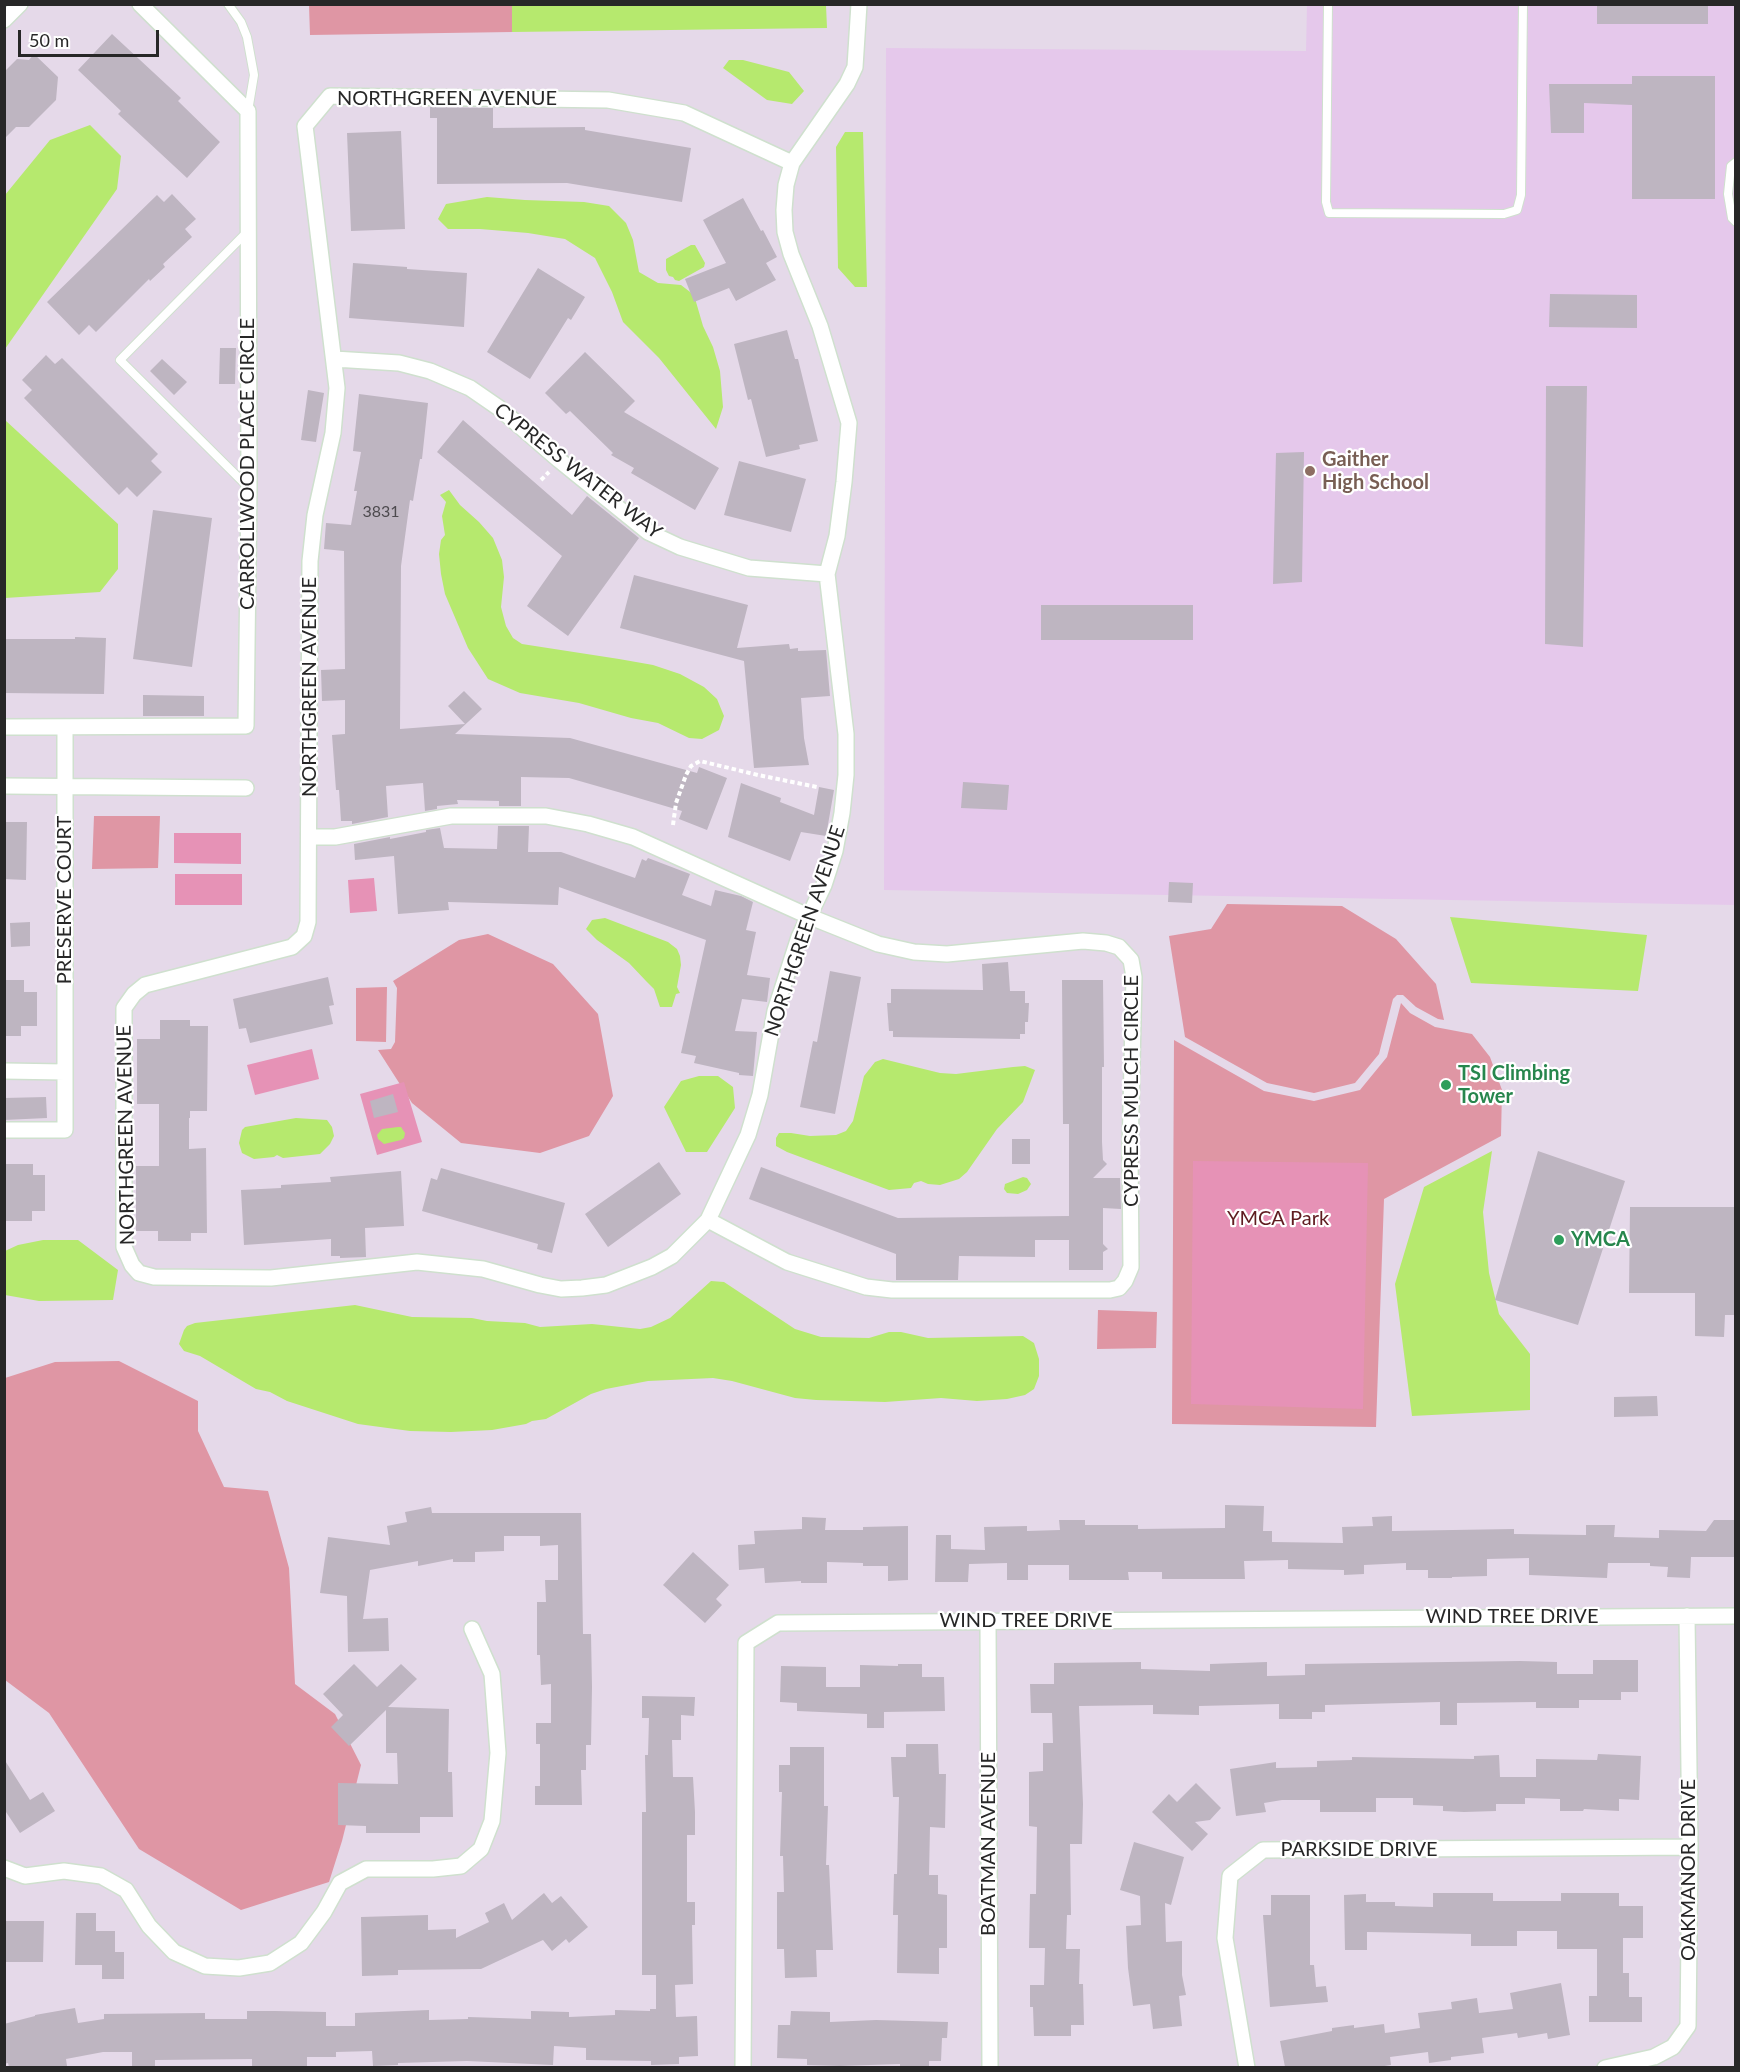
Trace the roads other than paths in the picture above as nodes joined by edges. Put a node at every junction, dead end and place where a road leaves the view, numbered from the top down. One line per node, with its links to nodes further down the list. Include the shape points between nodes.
1 (20, 4): 7 (street)
2 (140, 4): 8 (street)
3 (228, 4): 8 (lane, via 247,37 254,75)
4 (859, 4): 10 (street, NORTHGREEN AVENUE, via 855,67)
5 (1328, 4): 6 (lane, via 1329,213 1504,214 1517,210 1521,195)
6 (1523, 4)
7 (4, 20)
8 (248, 111): 12 (street, CARROLLWOOD PLACE CIRCLE)
9 (1736, 162): 11 (lane, via 1731,166 1728,194)
10 (792, 163): 13 (street, NORTHGREEN AVENUE, via 684,113 608,100 330,96 305,126); 15 (street, NORTHGREEN AVENUE, via 786,185 785,232 820,326 849,423 837,536)
11 (1736, 222)
12 (248, 231): 14 (street, CARROLLWOOD PLACE CIRCLE); 14 (lane, via 120,360)
13 (334, 359): 15 (street, CYPRESS WATER WAY, via 399,363 470,388 648,532 680,547 749,568); 21 (street, NORTHGREEN AVENUE, via 337,388 333,433 315,515 310,561)
14 (249, 488): 17 (street, CARROLLWOOD PLACE CIRCLE, via 246,726)
15 (827, 574): 22 (street, NORTHGREEN AVENUE, via 846,734 846,775 835,851)
16 (4, 727): 17 (street, CARROLLWOOD PLACE CIRCLE)
17 (65, 727): 19 (street, PRESERVE COURT)
18 (4, 786): 19 (street)
19 (65, 787): 20 (street); 24 (street, PRESERVE COURT)
20 (246, 788)
21 (310, 837): 22 (street, CYPRESS MULCH CIRCLE, via 335,837 451,816 546,816 633,837); 26 (street, NORTHGREEN AVENUE, via 308,922 304,936 292,947 145,986 124,1008 124,1246 140,1274 271,1278 417,1262 483,1269 561,1289 606,1286 672,1256)
22 (808, 916): 26 (street, NORTHGREEN AVENUE, via 775,1011 760,1095 748,1135); 26 (street, CYPRESS MULCH CIRCLE, via 878,944 914,952 947,954 1083,941 1119,947 1131,960 1131,1267 1119,1288 1110,1290 892,1290 867,1287 788,1262)
23 (4, 1071): 24 (street)
24 (65, 1072): 25 (street, PRESERVE COURT, via 65,1130)
25 (4, 1130)
26 (708, 1220)
27 (1687, 1616): 28 (street, WIND TREE DRIVE); 29 (street, WIND TREE DRIVE); 31 (street, OAKMANOR DRIVE)
28 (1736, 1616)
29 (987, 1621): 33 (street, WIND TREE DRIVE, via 778,1623 746,1643); 34 (street, BOATMAN AVENUE)
30 (472, 1629): 32 (street, via 492,1674 498,1753 492,1821 481,1849 461,1866 366,1869 340,1883 301,1943 270,1963 239,1968 205,1966 174,1952 149,1926 126,1890 101,1876 64,1871 25,1876)
31 (1690, 1847): 35 (street, PARKSIDE DRIVE, via 1263,1850 1230,1876 1224,1938); 36 (street, OAKMANOR DRIVE, via 1688,2026 1673,2047 1654,2057)
32 (4, 1868)
33 (743, 2067)
34 (990, 2067)
35 (1247, 2067)
36 (1605, 2067)

